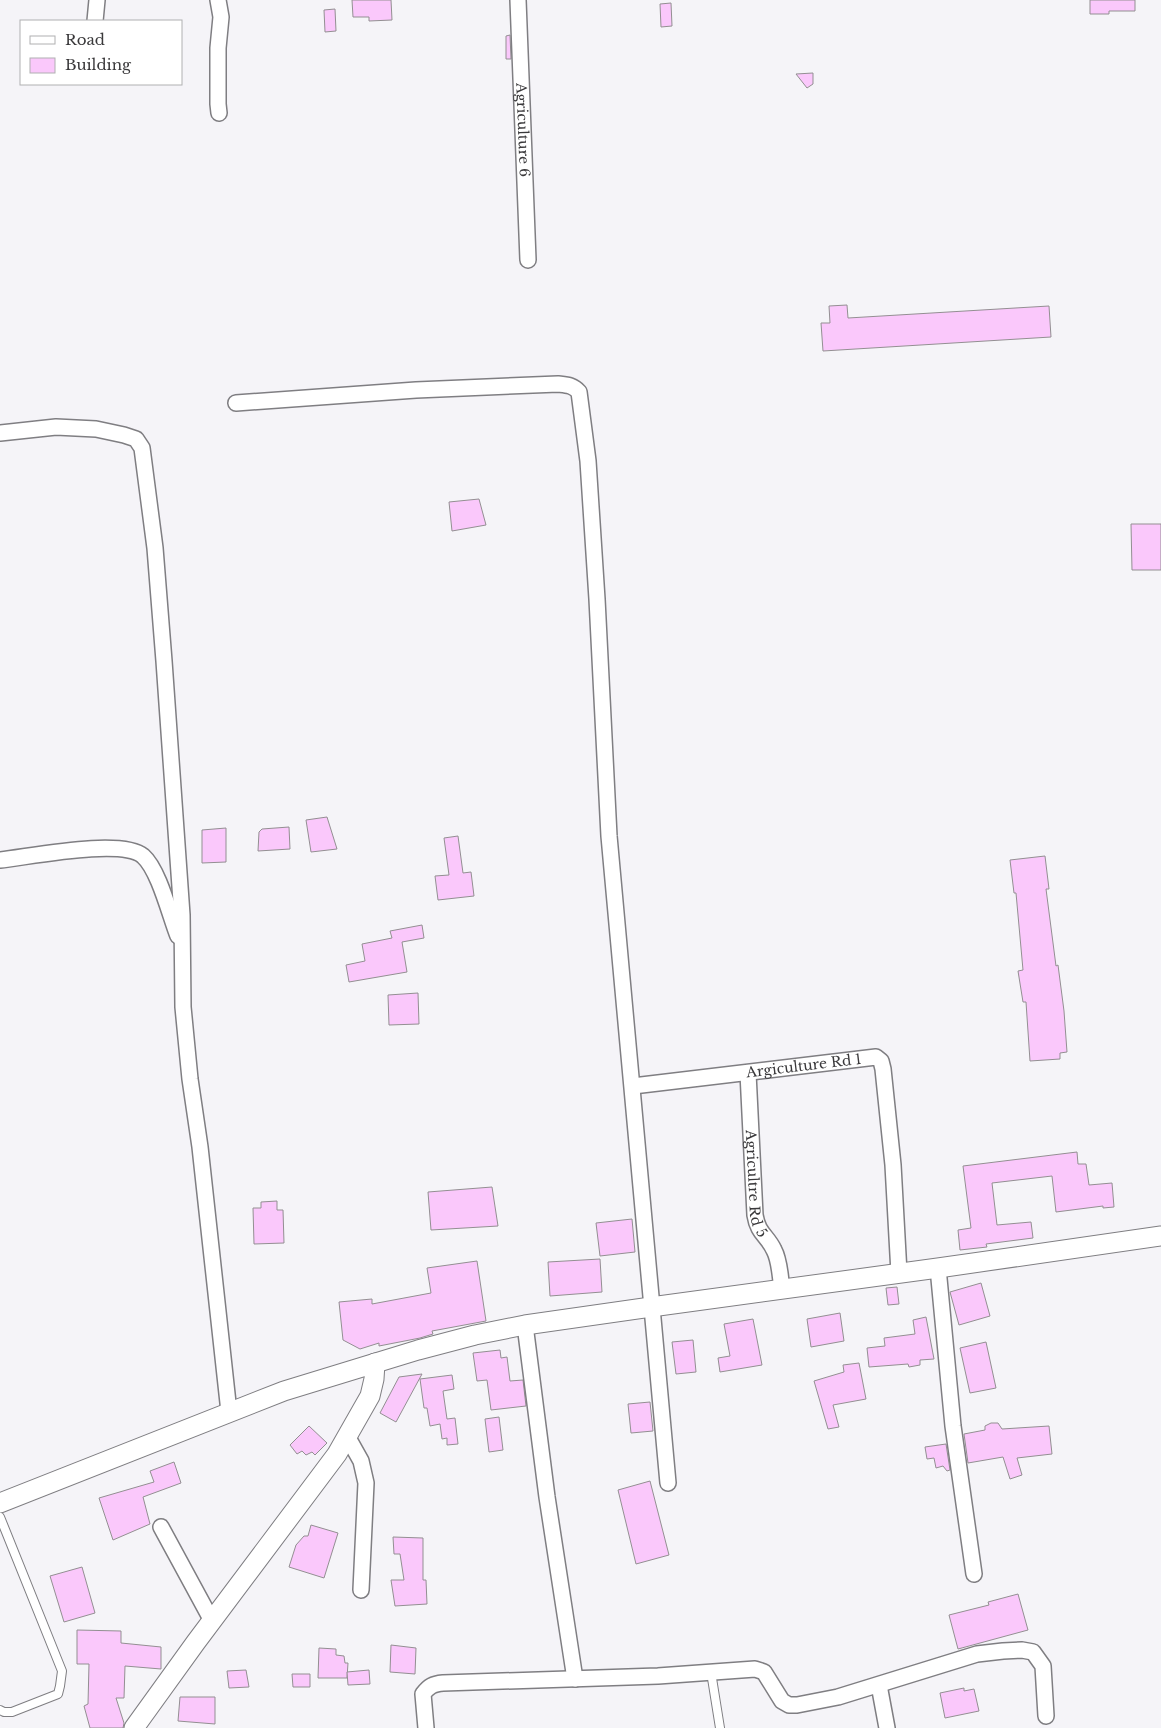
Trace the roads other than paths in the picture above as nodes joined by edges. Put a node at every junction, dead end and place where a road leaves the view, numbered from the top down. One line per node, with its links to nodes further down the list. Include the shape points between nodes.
1 (97, 0): 4 (street)
2 (218, 0): 5 (street, via 221,17)
3 (518, 0): 6 (street, Agriculture 6)
4 (95, 20)
5 (219, 113)
6 (528, 260)
7 (236, 403): 12 (street, via 558,384 568,385 579,392 592,520 609,836)
8 (0, 433): 10 (street, via 56,427 96,429 124,434 136,439 142,448 162,642)
9 (0, 860): 10 (street, via 91,849 132,850 144,857 156,876)
10 (183, 951): 20 (street, via 183,1007 190,1079)
11 (748, 1073): 12 (street, Argiculture Rd 1); 15 (street, Argiculture Rd 1, via 868,1057 881,1061 893,1165); 16 (street, Agricultre Rd 5, via 755,1216 760,1231 778,1258)
12 (632, 1086): 17 (street)
13 (1161, 1236): 14 (street)
14 (938, 1268): 15 (street); 26 (street, via 953,1426)
15 (899, 1273): 16 (street)
16 (782, 1289): 17 (street)
17 (651, 1307): 18 (street); 22 (street)
18 (525, 1325): 19 (street, via 475,1335); 30 (street, via 547,1497)
19 (375, 1363): 20 (street, via 284,1391); 21 (street, via 370,1396)
20 (230, 1412): 23 (street)
21 (347, 1436): 27 (street, via 361,1461 366,1483); 28 (street, via 337,1454)
22 (668, 1483)
23 (0, 1503)
24 (0, 1517): 32 (lane, via 62,1671 58,1694 12,1712)
25 (161, 1527): 28 (street)
26 (974, 1574)
27 (361, 1590)
28 (212, 1621): 34 (street)
29 (711, 1672): 30 (street); 31 (street, via 755,1669 764,1672 782,1701 789,1705 838,1697); 36 (lane)
30 (576, 1679): 35 (street, via 434,1684 423,1694)
31 (879, 1685): 33 (street, via 977,1654 1033,1652 1043,1666); 37 (street)
32 (0, 1710)
33 (1046, 1716)
34 (134, 1728)
35 (426, 1728)
36 (720, 1728)
37 (887, 1728)

